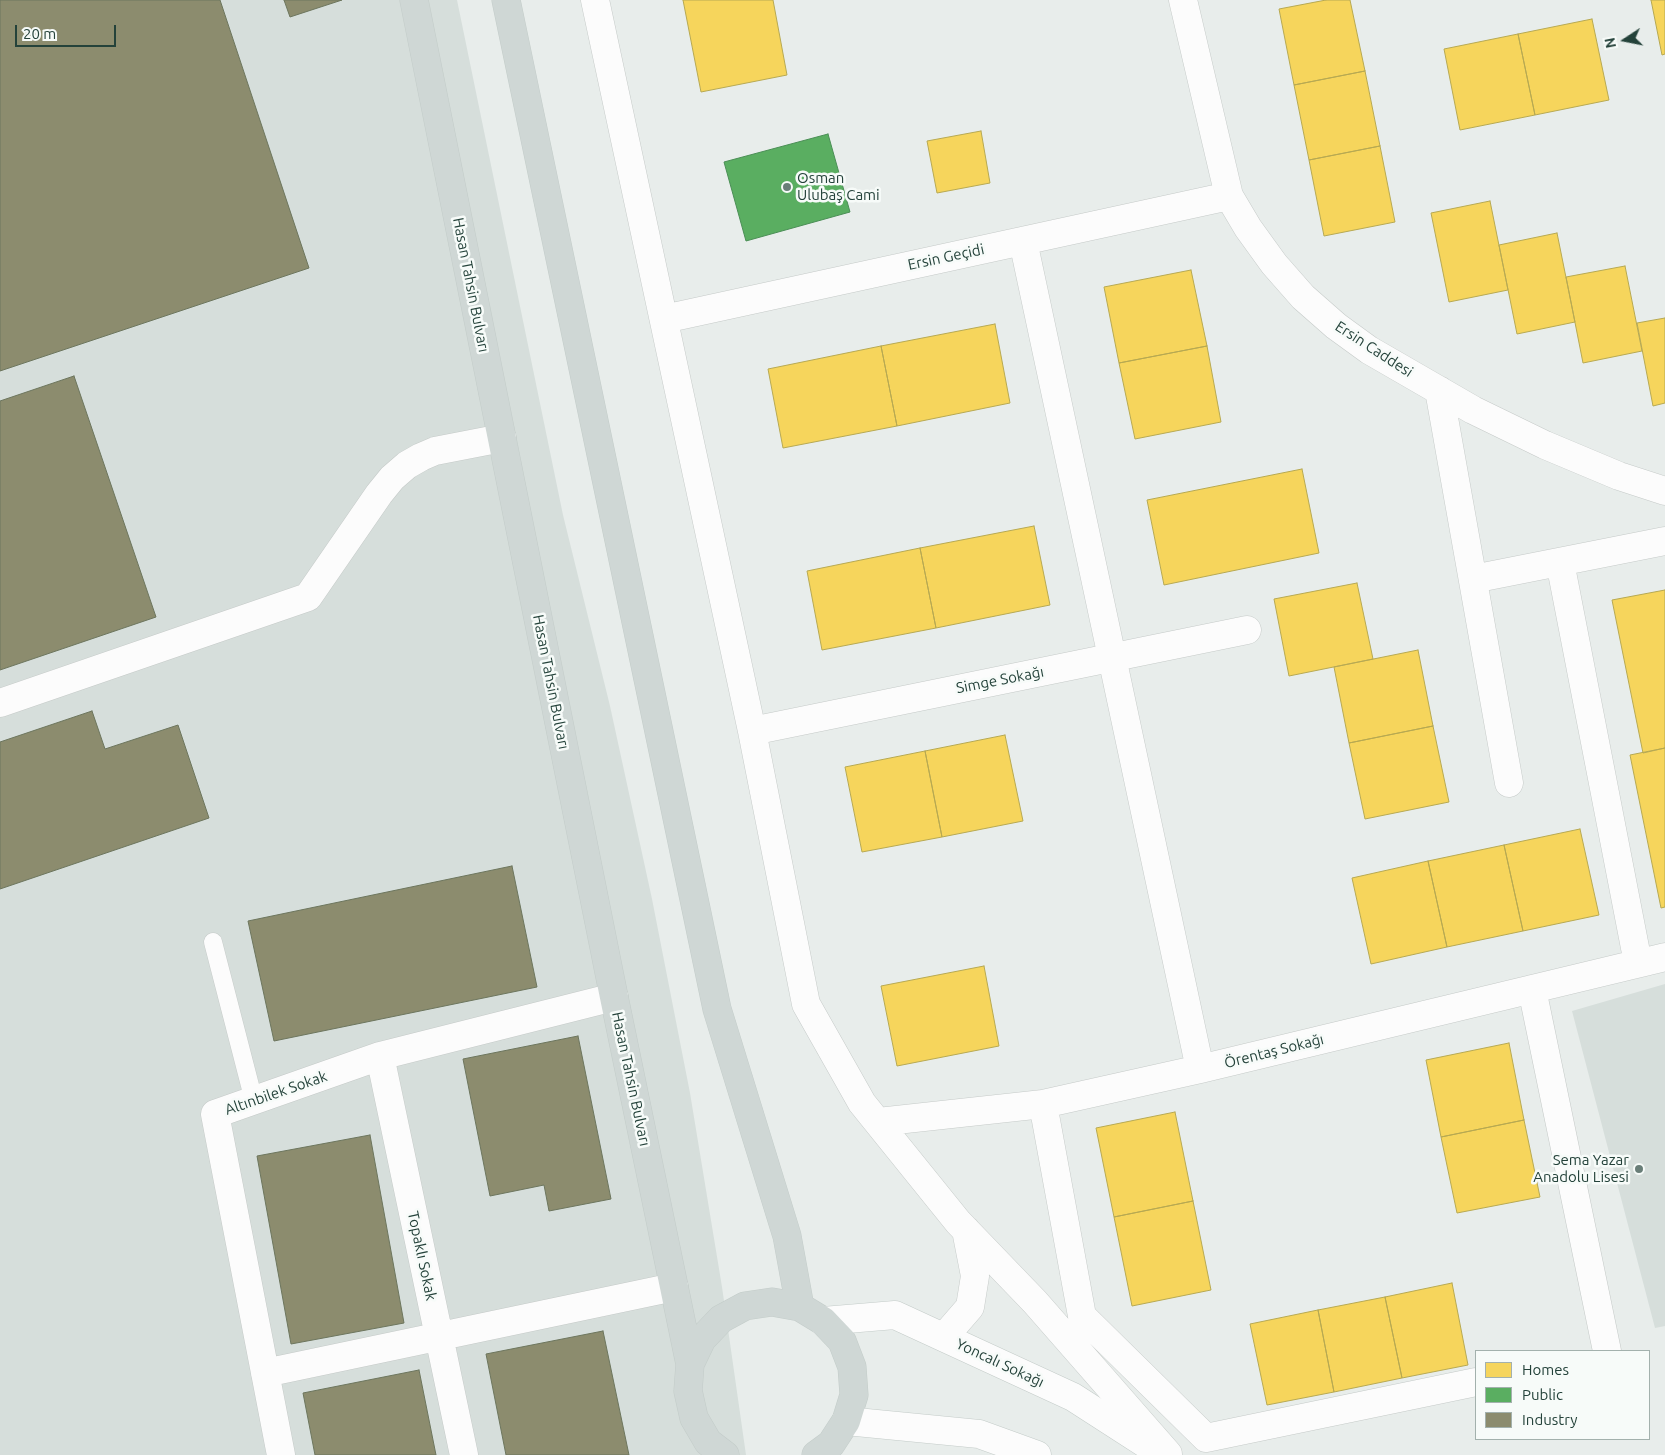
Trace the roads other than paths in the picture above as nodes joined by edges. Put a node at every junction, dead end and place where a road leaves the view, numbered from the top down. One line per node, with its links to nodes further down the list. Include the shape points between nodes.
1 (414, 0): 9 (main road, Hasan Tahsin Bulvarı)
2 (506, 0): 31 (main road, via 717,1010 787,1236)
3 (595, 0): 7 (street)
4 (1183, 0): 5 (street, Ersin Caddesi)
5 (1229, 196): 6 (street, Ersin Geçidi); 8 (street, Ersin Caddesi, via 1274,264 1303,297 1369,350)
6 (1023, 241): 7 (street, Ersin Geçidi); 15 (street)
7 (664, 319): 17 (street)
8 (1439, 390): 10 (street, Ersin Caddesi, via 1545,445); 13 (street)
9 (502, 438): 16 (street, via 435,451 407,465 379,494 308,597); 23 (main road, Hasan Tahsin Bulvarı)
10 (1665, 491)
11 (1665, 541): 12 (street)
12 (1560, 562): 13 (street); 21 (street)
13 (1473, 579): 18 (street)
14 (1247, 630): 15 (street, Simge Sokağı)
15 (1112, 658): 17 (street, Simge Sokağı); 25 (street)
16 (0, 703)
17 (752, 730): 28 (street, via 806,1004 862,1103)
18 (1509, 783)
19 (213, 942): 26 (lane)
20 (1665, 957): 21 (street, Örentaş Sokağı)
21 (1638, 963): 22 (street, Örentaş Sokağı)
22 (1532, 989): 25 (street, Örentaş Sokağı); 35 (street)
23 (614, 997): 24 (street, Altınbilek Sokak); 30 (main road, Hasan Tahsin Bulvarı)
24 (380, 1056): 26 (street, Altınbilek Sokak); 33 (street, Topaklı Sokak)
25 (1200, 1069): 27 (street, Örentaş Sokağı)
26 (254, 1101): 37 (street, Altınbilek Sokak, via 215,1114)
27 (1043, 1104): 28 (street, Örentaş Sokağı); 38 (street, via 1082,1316 1206,1438)
28 (878, 1122): 29 (street)
29 (966, 1230): 34 (street, via 975,1276 970,1307); 46 (street)
30 (674, 1286): 33 (street); 36 (main road, Hasan Tahsin Bulvarı)
31 (800, 1307): 32 (main road); 36 (main road, via 772,1302 745,1306 721,1318 702,1339)
32 (823, 1321): 34 (street, Yoncalı Sokağı, via 895,1315); 39 (main road, via 842,1342 852,1367 854,1394)
33 (439, 1336): 37 (street); 43 (street, Topaklı Sokak)
34 (944, 1337): 45 (street, Yoncalı Sokağı, via 1073,1396)
35 (1607, 1350)
36 (690, 1364): 40 (main road, via 688,1391 694,1418)
37 (265, 1373): 42 (street, Altınbilek Sokak)
38 (1475, 1382)
39 (846, 1421): 41 (main road); 44 (street, via 979,1434)
40 (714, 1450)
41 (827, 1451)
42 (281, 1455)
43 (464, 1455)
44 (1037, 1455)
45 (1163, 1455)
46 (1169, 1455)

